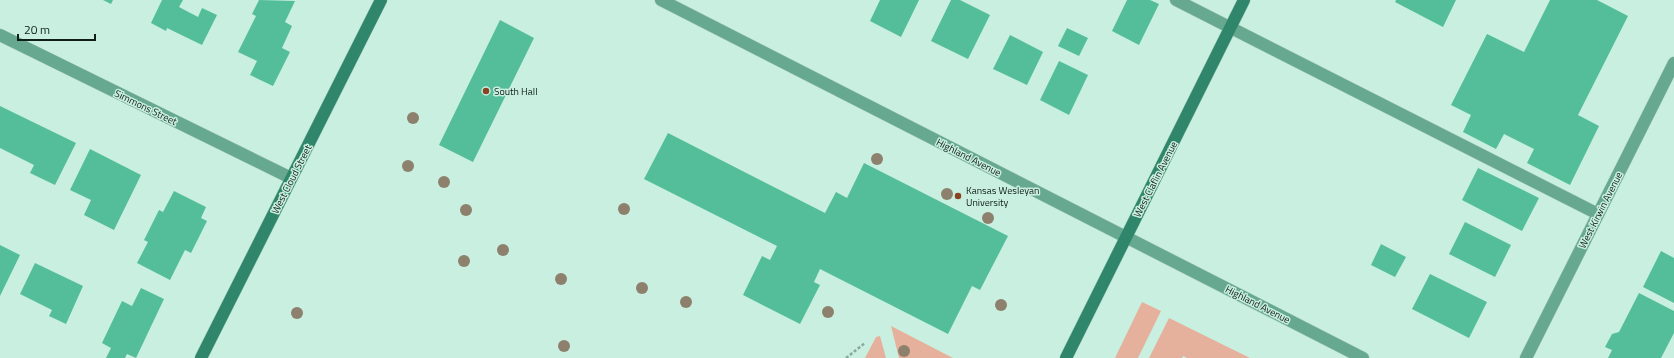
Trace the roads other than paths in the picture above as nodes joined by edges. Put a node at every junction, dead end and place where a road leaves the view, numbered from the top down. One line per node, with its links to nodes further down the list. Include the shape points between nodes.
1 (381, 0): 8 (main road, West Cloud Street)
2 (661, 0): 10 (street, Highland Avenue)
3 (1176, 0): 5 (street)
4 (1244, 0): 5 (main road, West Claflin Avenue)
5 (1230, 28): 9 (street); 10 (main road, West Claflin Avenue)
6 (0, 35): 8 (street, Simmons Street)
7 (1674, 63): 9 (street, West Kirwin Avenue)
8 (291, 178): 11 (main road, West Cloud Street)
9 (1598, 214): 14 (street, West Kirwin Avenue)
10 (1126, 237): 12 (main road, West Claflin Avenue); 13 (street, Highland Avenue)
11 (201, 358)
12 (1066, 358)
13 (1364, 358)
14 (1526, 358)

